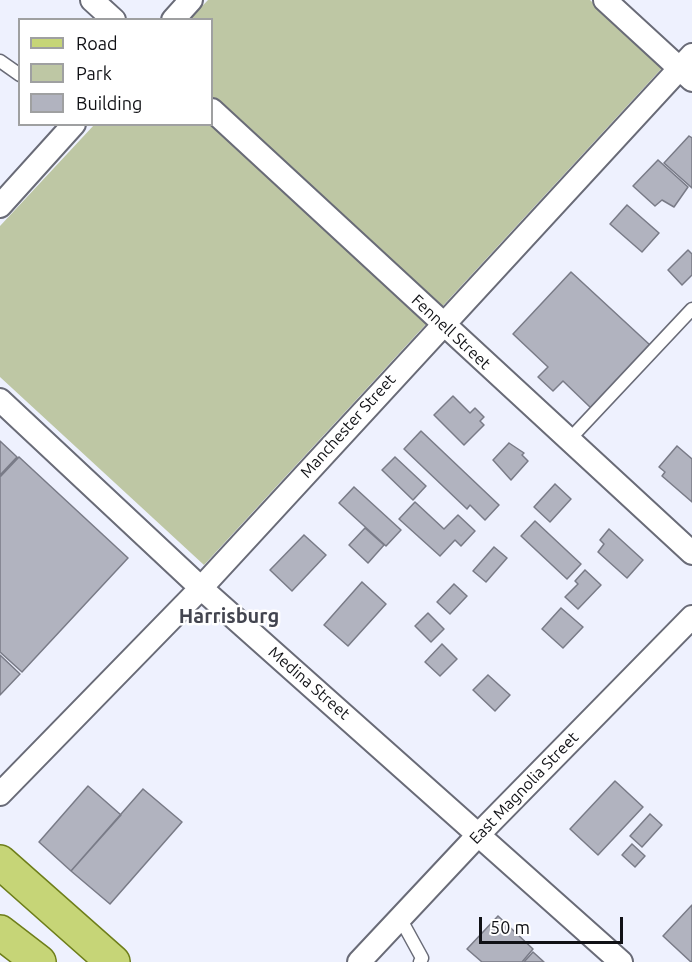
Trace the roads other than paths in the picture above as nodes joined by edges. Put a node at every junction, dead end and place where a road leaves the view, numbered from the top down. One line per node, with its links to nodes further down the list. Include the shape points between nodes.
1 (92, 0): 4 (street)
2 (191, 0): 5 (street)
3 (604, 0): 7 (street)
4 (112, 18)
5 (175, 18)
6 (0, 62): 8 (lane)
7 (688, 68): 13 (street, Manchester Street)
8 (18, 74)
9 (213, 111): 13 (street, Fennell Street)
10 (72, 126): 11 (street)
11 (0, 206)
12 (692, 309): 15 (lane)
13 (442, 324): 15 (street, Fennell Street); 17 (street, Manchester Street)
14 (0, 400): 17 (street, Medina Street)
15 (568, 441): 16 (street, Fennell Street)
16 (692, 553)
17 (201, 588): 19 (street, Manchester Street); 20 (street, Medina Street)
18 (692, 617): 20 (street, East Magnolia Street)
19 (0, 794)
20 (479, 834): 22 (street, East Magnolia Street); 26 (street, Medina Street)
21 (0, 862): 23 (main road)
22 (400, 918): 24 (street, East Magnolia Street); 25 (lane, via 422,958)
23 (113, 962)
24 (359, 962)
25 (420, 962)
26 (621, 962)

